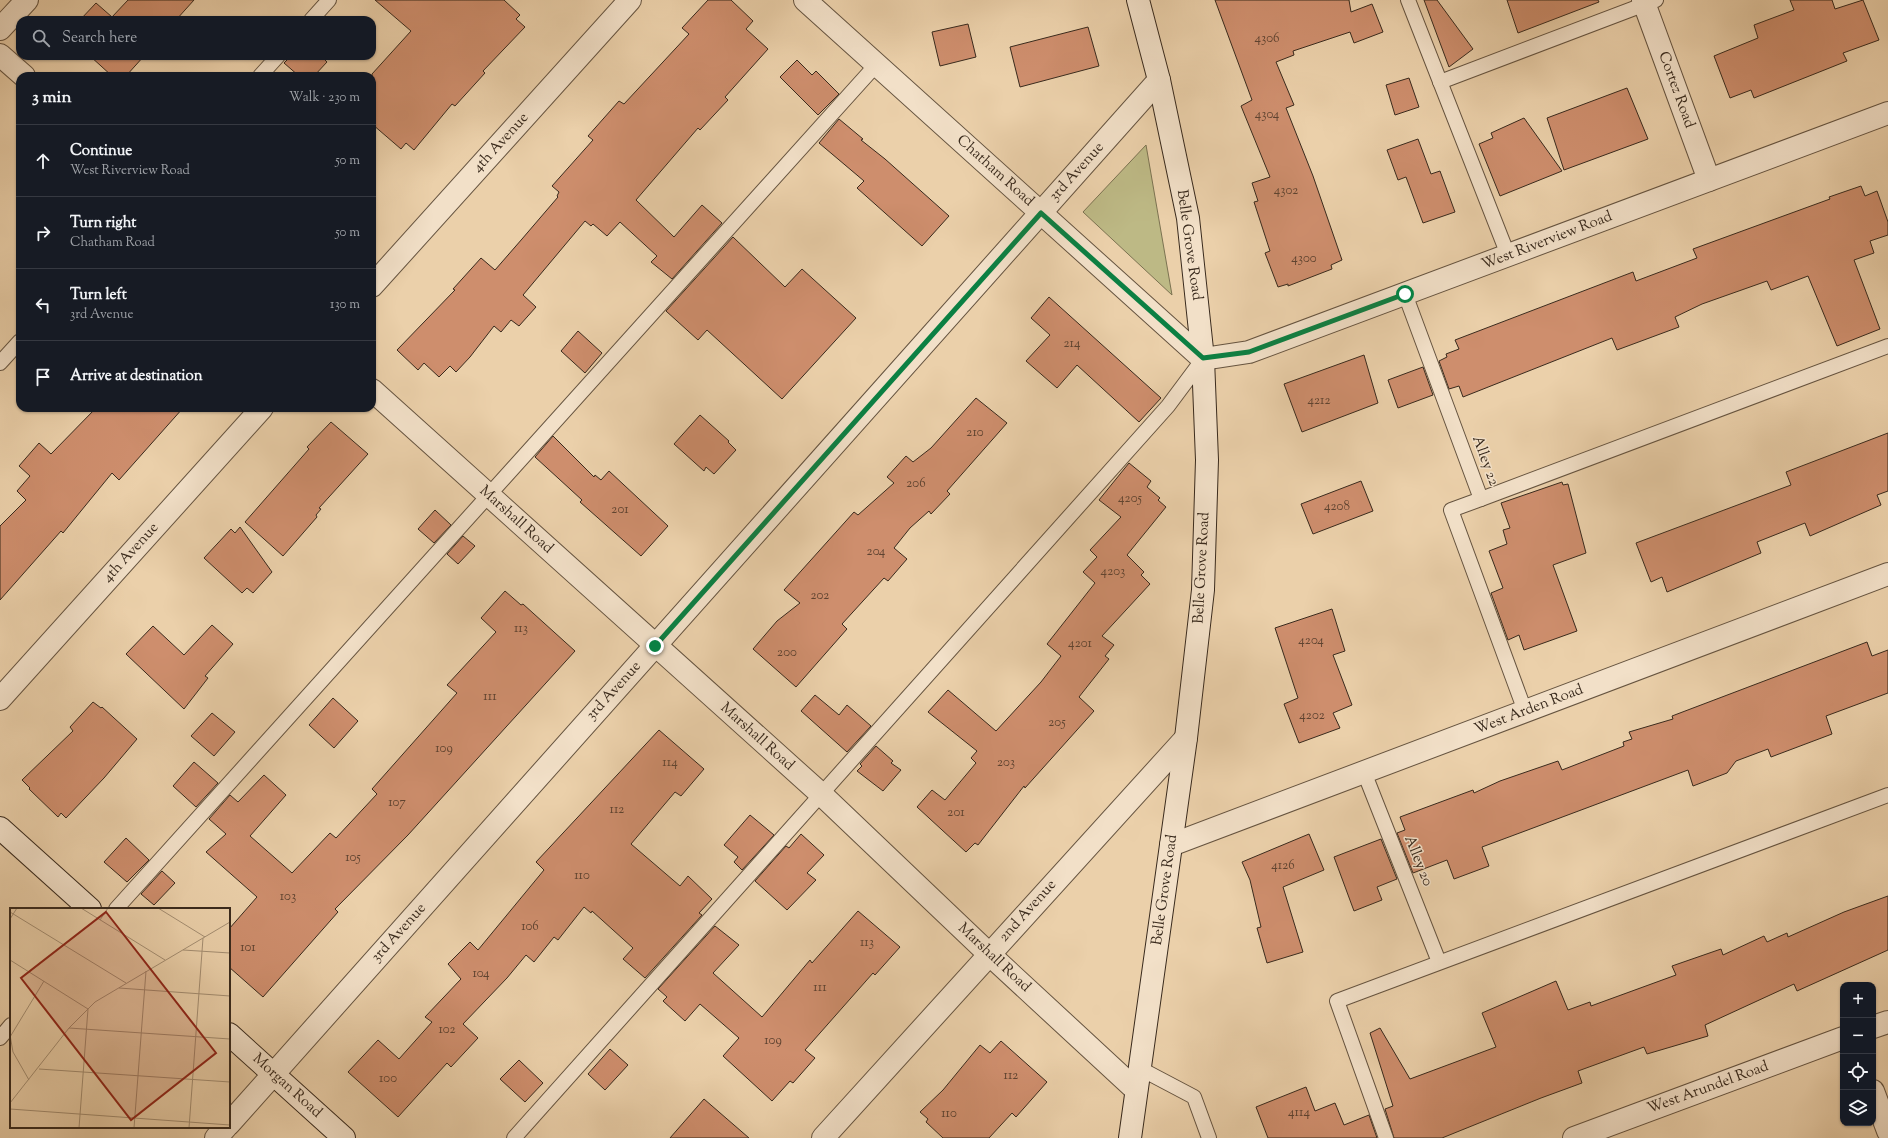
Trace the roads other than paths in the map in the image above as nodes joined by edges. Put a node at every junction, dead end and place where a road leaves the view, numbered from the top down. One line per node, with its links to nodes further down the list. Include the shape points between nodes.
1 (26, 0): 9 (street)
2 (329, 0): 8 (lane)
3 (630, 0): 21 (street, 4th Avenue)
4 (805, 0): 12 (street, Chatham Road)
5 (1138, 0): 15 (street, Belle Grove Road)
6 (1408, 0): 16 (lane)
7 (1647, 1): 16 (lane); 18 (street, Cortez Road)
8 (315, 16)
9 (0, 30)
10 (0, 55): 13 (street)
11 (274, 60): 14 (lane)
12 (876, 64): 19 (street, Chatham Road); 29 (lane)
13 (19, 72)
14 (264, 72)
15 (1159, 80): 19 (street, 3rd Avenue); 25 (street, Belle Grove Road, via 1188,218)
16 (1440, 82): 20 (lane)
17 (1888, 113): 18 (street, West Riverview Road)
18 (1709, 180): 20 (street, West Riverview Road)
19 (1041, 213): 25 (street, Chatham Road); 32 (street, 3rd Avenue)
20 (1508, 255): 22 (street, West Riverview Road)
21 (376, 282)
22 (1405, 294): 25 (street, West Riverview Road, via 1249,352); 30 (lane, Alley 22)
23 (16, 345): 26 (lane)
24 (1888, 346): 30 (lane)
25 (1203, 358): 35 (street, Belle Grove Road, via 1207,460 1203,590); 37 (lane, via 1168,406)
26 (0, 363)
27 (376, 394): 29 (street, Marshall Road)
28 (258, 412): 33 (street, 4th Avenue)
29 (488, 495): 32 (street, Marshall Road); 42 (lane)
30 (1481, 498): 34 (lane, Alley 22, via 1451,510)
31 (1888, 574): 34 (street, West Arden Road)
32 (655, 646): 37 (street, Marshall Road); 52 (street, 3rd Avenue)
33 (0, 699)
34 (1526, 711): 36 (street, West Arden Road)
35 (1186, 738): 40 (street, Belle Grove Road); 43 (street, 2nd Avenue)
36 (1364, 772): 40 (street, West Arden Road); 44 (lane, Alley 20)
37 (821, 794): 43 (street, Marshall Road); 61 (lane)
38 (1888, 795): 44 (lane)
39 (0, 828): 41 (street)
40 (1171, 845): 51 (street, Belle Grove Road)
41 (89, 908)
42 (117, 908)
43 (989, 954): 53 (street, Marshall Road); 62 (street, 2nd Avenue)
44 (1440, 962): 64 (lane, via 1337,1000)
45 (1888, 1022): 47 (street)
46 (10, 1026): 49 (lane)
47 (1876, 1026)
48 (230, 1035): 52 (street, Morgan Road)
49 (0, 1038)
50 (1840, 1039): 65 (street, West Arundel Road)
51 (1139, 1068): 53 (street, Belle Grove Road); 63 (lane, via 1194,1097)
52 (274, 1074): 55 (street, 3rd Avenue); 60 (street, Morgan Road)
53 (1136, 1090): 58 (street, Belle Grove Road)
54 (1876, 1099): 57 (street)
55 (230, 1123)
56 (225, 1128): 59 (street)
57 (1888, 1131)
58 (1128, 1136)
59 (216, 1138)
60 (344, 1138)
61 (514, 1138)
62 (823, 1138)
63 (1209, 1138)
64 (1386, 1138)
65 (1574, 1138)

